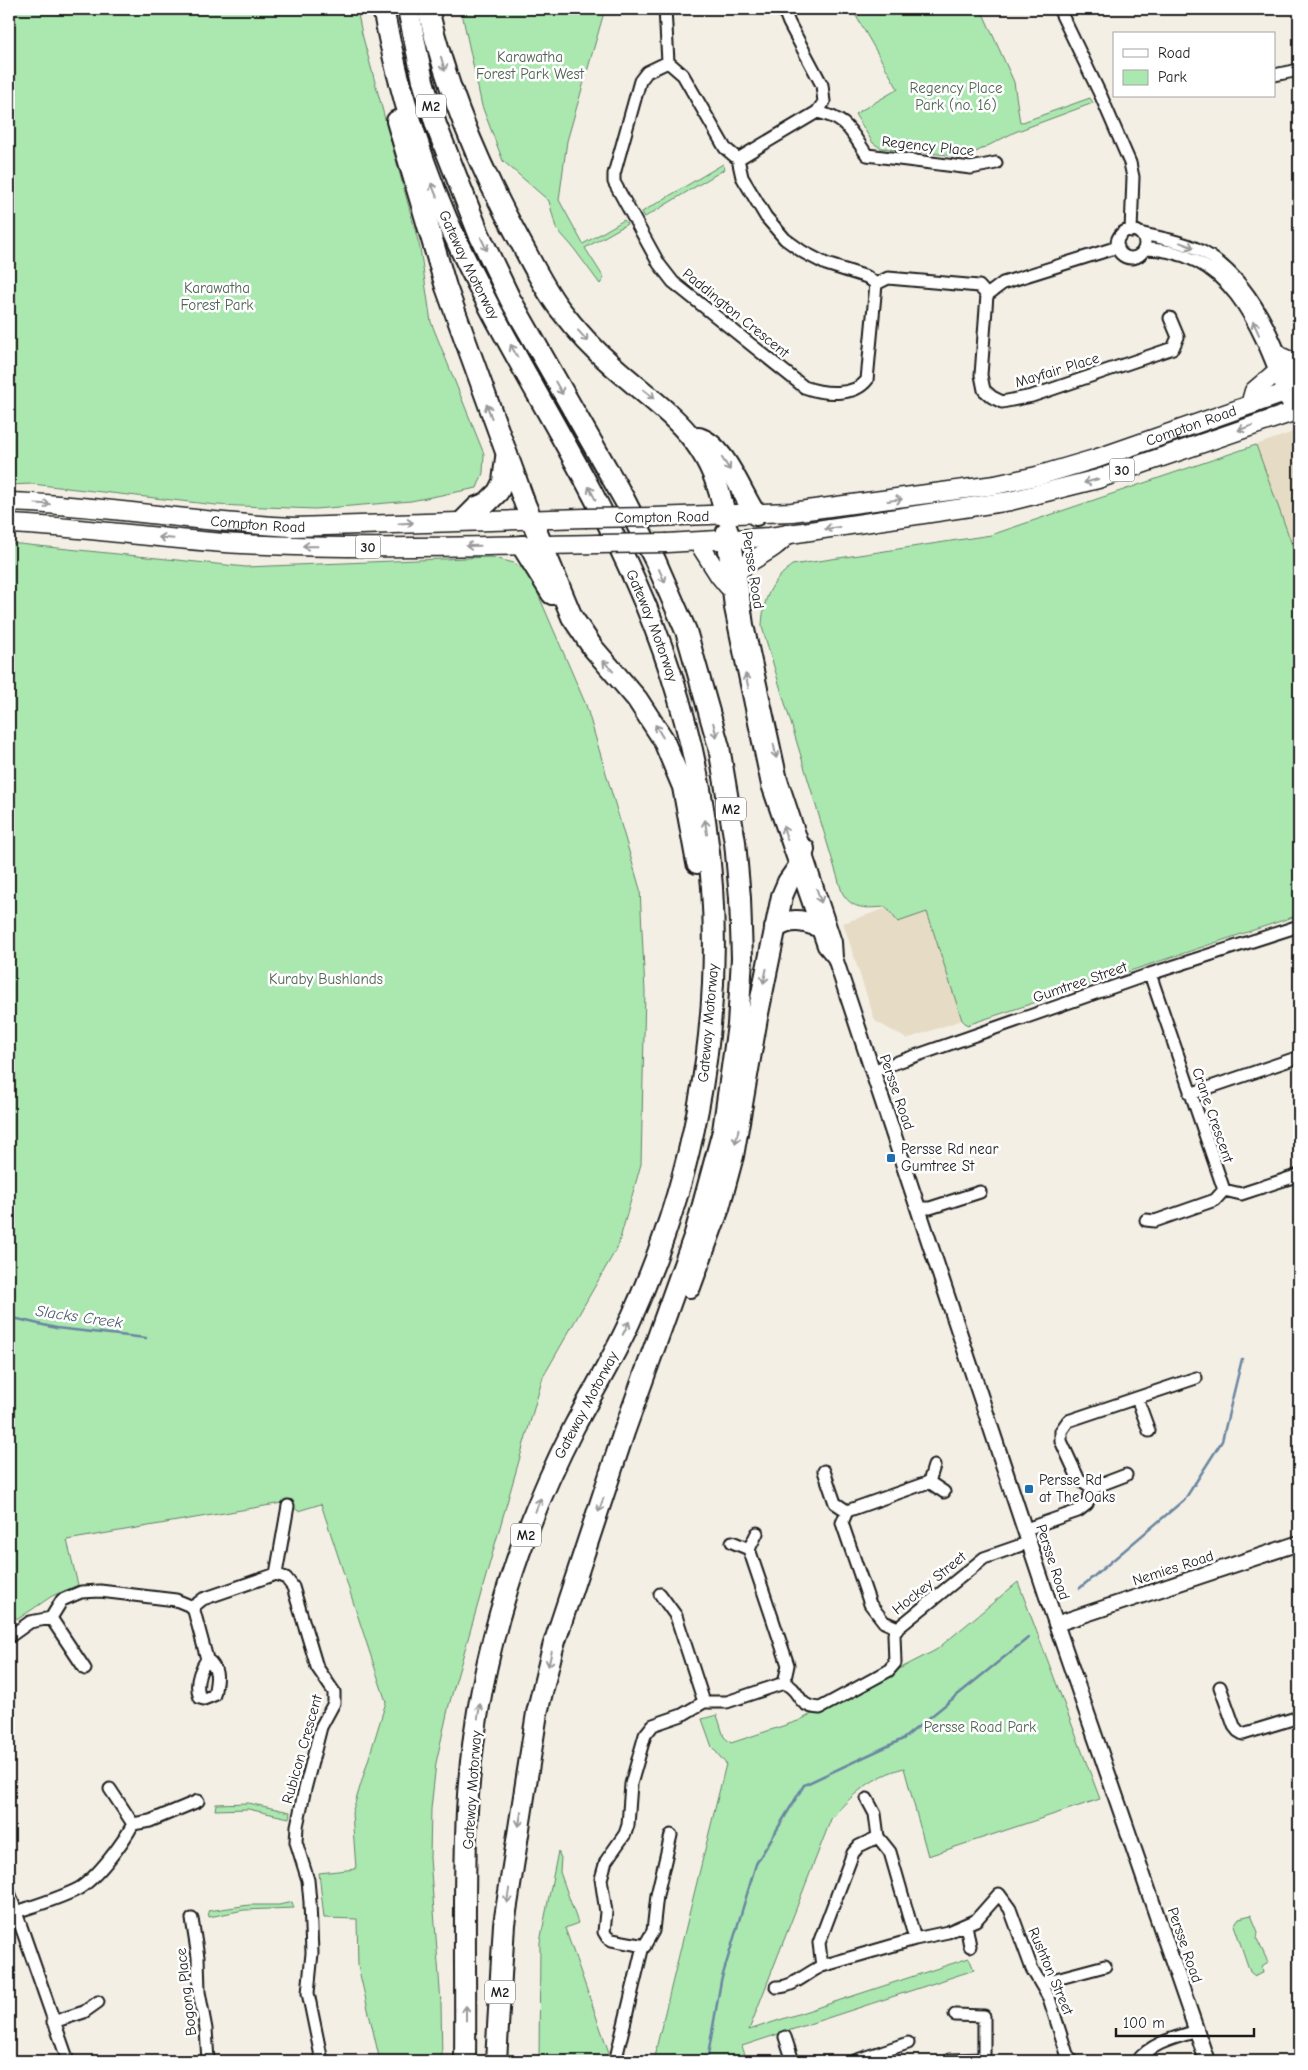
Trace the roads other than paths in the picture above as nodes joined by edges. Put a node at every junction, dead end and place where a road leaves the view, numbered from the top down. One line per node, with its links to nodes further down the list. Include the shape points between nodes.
1 (375, 9): 27 (highway, one-way to 1, via 415,189)
2 (383, 9): 49 (highway, Gateway Motorway / M2, one-way to 2, via 713,897 706,829 691,746 669,667 648,609 616,541 483,294 443,211 408,115)
3 (408, 9): 61 (highway, Gateway Motorway / M2, one-way to 61, via 436,125 475,226 510,299 624,499 679,615 709,704 731,810 738,870 742,958 729,1096 705,1201)
4 (428, 9): 26 (highway, one-way to 26, via 446,75 472,146 508,220 558,306 610,364 663,406)
5 (665, 9): 8 (street)
6 (786, 9): 11 (street, via 789,23 822,84 824,102)
7 (1059, 9): 14 (street, via 1130,163)
8 (668, 62): 12 (street, via 683,75 725,148); 17 (street, Paddington Crescent, via 647,72 640,81 614,182 659,264 673,282 804,387 851,392 861,388 867,380)
9 (1299, 70): 10 (street)
10 (1276, 75)
11 (817, 112): 12 (street); 13 (street, Regency Place, via 845,124 867,155 971,168)
12 (738, 159): 17 (street, via 742,177 766,217 785,239 826,264 867,276)
13 (996, 163)
14 (1135, 232): 15 (street, via 1121,235); 16 (street, via 1145,240); 20 (street, one-way to 20, via 1188,245 1225,267 1252,298)
15 (1118, 248): 16 (street, via 1123,255 1132,258); 18 (street, via 1003,283)
16 (1145, 249): 22 (street, one-way to 16, via 1246,307 1216,274 1176,252)
17 (876, 284): 18 (street, via 888,278 979,286)
18 (986, 295): 19 (street, Mayfair Place, via 984,390 1002,402 1032,396 1173,348 1178,337)
19 (1170, 318)
20 (1280, 356): 21 (main road); 23 (street)
21 (1299, 368)
22 (1275, 373): 23 (street); 24 (main road, via 1254,392)
23 (1292, 390): 24 (main road, Compton Road / 30); 25 (street)
24 (1250, 405): 29 (main road, Compton Road / 30, one-way to 24, via 944,494 1015,481 1098,458)
25 (1296, 410): 34 (main road, Compton Road / 30, one-way to 34, via 1098,479 1044,494 980,507)
26 (690, 435): 29 (highway, one-way to 29, via 706,440 718,453); 30 (highway, via 714,476)
27 (506, 457): 31 (highway); 32 (highway, via 503,482 498,492)
28 (9, 502): 32 (main road, Compton Road / 30, one-way to 32, via 284,527)
29 (756, 515): 30 (main road, Compton Road / 30)
30 (725, 516): 31 (main road, Compton Road / 30, bridge); 35 (street, Persse Road)
31 (531, 519): 32 (main road, Compton Road / 30); 37 (highway)
32 (464, 520)
33 (9, 524): 38 (main road, Compton Road / 30, one-way to 33, via 250,544)
34 (787, 534): 35 (main road, Compton Road / 30); 39 (main road, via 778,547)
35 (729, 541): 36 (main road, Compton Road / 30); 39 (street, Persse Road); 40 (street, Persse Road)
36 (698, 542): 37 (main road, Compton Road / 30, bridge); 40 (main road)
37 (543, 545): 38 (main road, Compton Road / 30); 41 (highway)
38 (522, 546): 41 (highway, via 556,602)
39 (738, 571): 42 (street, Persse Road, one-way to 42, via 746,625 780,780)
40 (728, 586): 43 (street, Persse Road, one-way to 40, via 769,785)
41 (568, 608): 49 (highway, one-way to 41, via 706,963 692,831 674,762 654,723 593,648)
42 (804, 849): 43 (highway); 47 (street, Persse Road, one-way to 47, via 834,942)
43 (797, 870): 44 (street, Persse Road); 46 (highway, via 784,888)
44 (818, 926): 46 (highway, via 796,920); 47 (street, Persse Road, via 825,946)
45 (1299, 926): 48 (street, Gumtree Street)
46 (775, 928): 61 (highway, one-way to 61, via 726,1183 700,1262 634,1430)
47 (835, 958): 51 (street, Persse Road)
48 (1150, 974): 51 (street, Gumtree Street); 52 (street, Crane Crescent)
49 (714, 980): 119 (highway, Gateway Motorway / M2, one-way to 49, via 467,1810 473,1746 486,1670 508,1587 541,1497 628,1324 663,1242 695,1129 706,1063)
50 (1299, 1057): 52 (street)
51 (872, 1070): 56 (street, Persse Road)
52 (1190, 1094): 54 (street, Crane Crescent)
53 (1299, 1175): 54 (street, via 1241,1194)
54 (1224, 1190): 57 (street, via 1215,1200 1155,1221)
55 (980, 1192): 56 (street, via 930,1208)
56 (918, 1208): 71 (street, Persse Road)
57 (1146, 1220)
58 (1196, 1378): 59 (street)
59 (1137, 1398): 60 (street); 66 (street, via 1068,1422 1061,1431 1061,1441 1079,1480)
60 (1149, 1431)
61 (617, 1459): 120 (highway, Gateway Motorway / M2, one-way to 120, via 553,1647 537,1713 504,1924)
62 (934, 1466): 65 (street)
63 (824, 1472): 69 (street, via 836,1503)
64 (1126, 1475): 66 (street)
65 (929, 1482): 67 (street); 69 (street)
66 (1092, 1488): 71 (street, Hockey Street, via 1087,1504 1078,1511)
67 (944, 1492)
68 (288, 1506): 75 (street)
69 (847, 1511): 80 (street, via 842,1522 870,1604 884,1622)
70 (757, 1533): 74 (street)
71 (1028, 1536): 79 (street, Persse Road); 80 (street, Hockey Street, via 984,1558)
72 (732, 1542): 74 (street)
73 (1299, 1543): 79 (street, Nemies Road)
74 (749, 1549): 84 (street, via 788,1665)
75 (276, 1574): 77 (street, via 203,1599); 118 (street, Rubicon Crescent, via 286,1578 293,1587 318,1667 334,1692 334,1703 321,1727 304,1793 296,1842 309,1887 312,1953 308,1994)
76 (660, 1594): 86 (street, via 676,1616)
77 (193, 1607): 78 (street, via 176,1600 100,1591 81,1592 62,1600); 82 (street)
78 (51, 1618): 81 (street, via 30,1622); 83 (street)
79 (1056, 1624): 108 (street, Persse Road)
80 (898, 1628): 84 (street, Hockey Street, via 894,1634 895,1664 820,1708 801,1702 790,1685)
81 (9, 1637)
82 (207, 1659)
83 (84, 1669)
84 (784, 1683): 86 (street, via 727,1702)
85 (1220, 1687): 87 (street, via 1234,1726 1243,1734)
86 (704, 1702): 99 (street, via 682,1715 653,1725 646,1735 631,1784 628,1825 602,1870 601,1887 606,1912 604,1932 612,1940)
87 (1299, 1717)
88 (110, 1788): 91 (street)
89 (867, 1798): 93 (street, via 875,1814)
90 (198, 1801): 91 (street, via 150,1821)
91 (133, 1824): 95 (street, via 125,1839 80,1888)
92 (671, 1835): 99 (street, via 657,1895 653,1931)
93 (878, 1838): 98 (street, via 890,1852); 101 (street, via 853,1853 819,1943)
94 (9, 1892): 95 (street)
95 (16, 1912): 107 (street)
96 (192, 1919): 117 (street, Bogong Place)
97 (966, 1925): 98 (street); 100 (street); 103 (street, Rushton Street, via 983,1914 999,1894 1010,1909 1032,1969)
98 (915, 1939): 101 (street)
99 (645, 1946): 111 (street)
100 (970, 1946)
101 (822, 1966): 104 (street, via 784,1988)
102 (1105, 1966): 103 (street)
103 (1041, 1983): 122 (street, Rushton Street)
104 (776, 1987)
105 (98, 2002): 107 (street, via 84,2012)
106 (955, 2015): 115 (street, via 984,2016)
107 (53, 2022): 116 (street)
108 (1197, 2031): 123 (street, via 1161,2042); 124 (street, Persse Road)
109 (785, 2037): 113 (street)
110 (908, 2043): 112 (street)
111 (616, 2058)
112 (877, 2058): 121 (street)
113 (790, 2060)
114 (950, 2060): 115 (street)
115 (984, 2060)
116 (68, 2061)
117 (208, 2061)
118 (322, 2061)
119 (466, 2061)
120 (496, 2061)
121 (854, 2061)
122 (1072, 2061)
123 (1137, 2061)
124 (1207, 2061)

